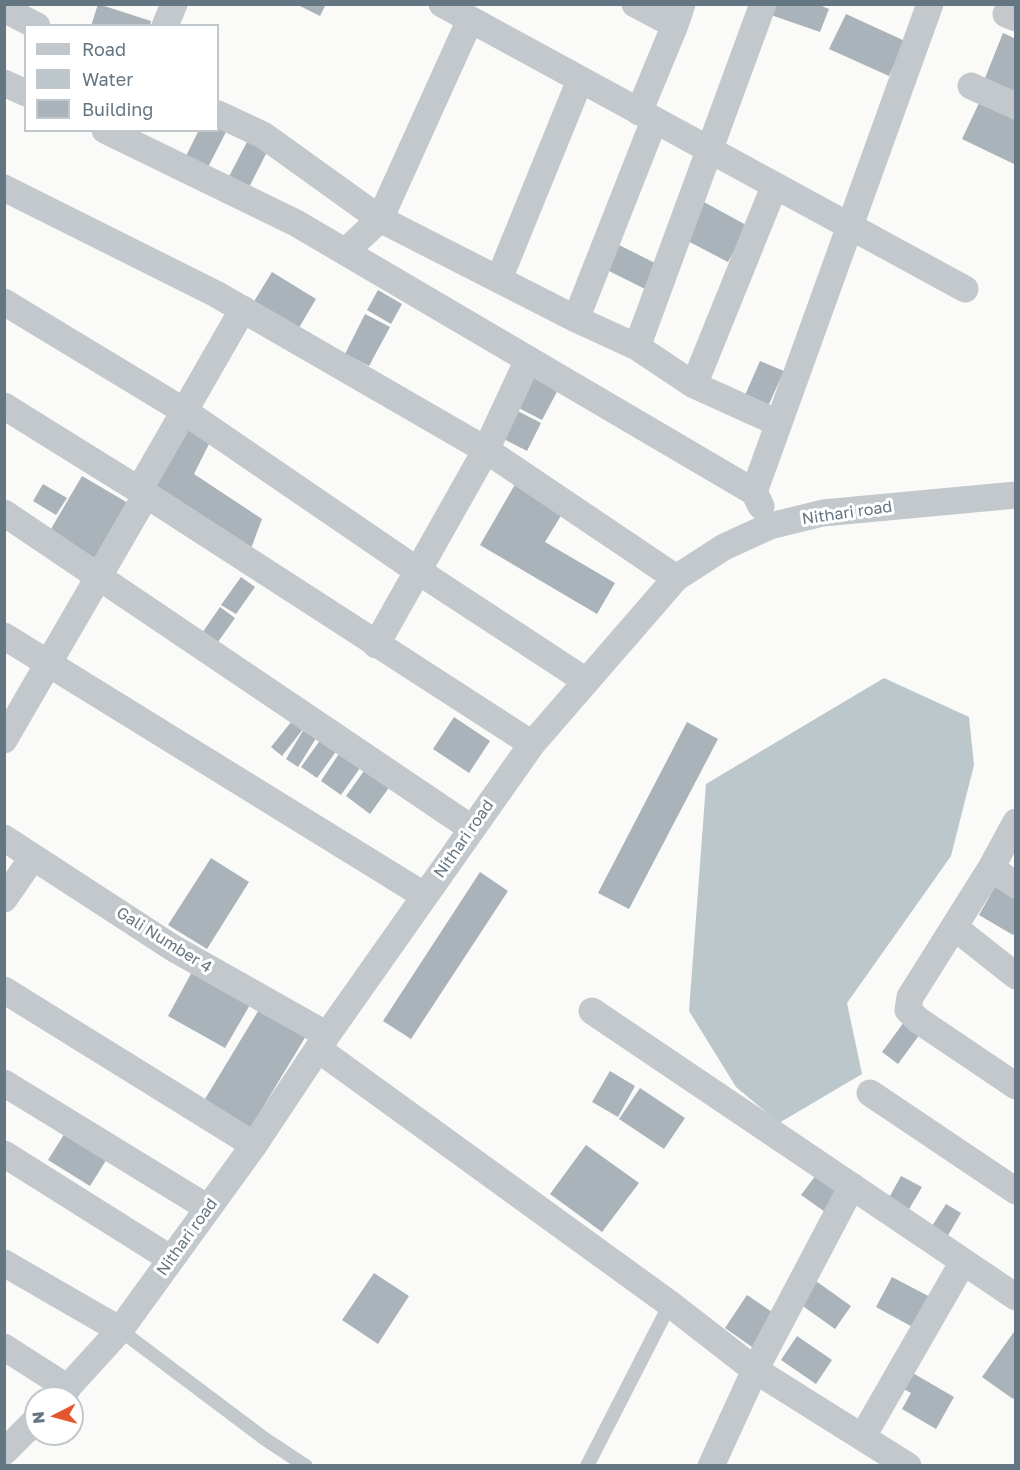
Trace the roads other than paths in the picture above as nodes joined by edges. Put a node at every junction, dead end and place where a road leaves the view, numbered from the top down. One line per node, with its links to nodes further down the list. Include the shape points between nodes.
1 (174, 4): 10 (street)
2 (442, 4): 8 (street)
3 (635, 4): 7 (street)
4 (762, 4): 19 (street)
5 (930, 4): 23 (street)
6 (4, 9): 9 (street)
7 (679, 15): 17 (street)
8 (470, 20): 11 (street); 22 (street)
9 (34, 24)
10 (166, 24)
11 (580, 80): 17 (street); 25 (street)
12 (4, 82): 14 (street)
13 (971, 86): 15 (street)
14 (24, 92)
15 (1016, 106)
16 (219, 114): 22 (street, via 263,135)
17 (646, 116): 19 (street); 29 (street)
18 (115, 133): 24 (street, via 296,223)
19 (709, 151): 20 (street); 30 (street)
20 (774, 186): 23 (street); 32 (street)
21 (4, 188): 28 (street)
22 (380, 219): 24 (street); 25 (street)
23 (849, 227): 26 (street); 35 (street)
24 (345, 252): 31 (street)
25 (499, 279): 29 (street)
26 (965, 289)
27 (4, 302): 34 (street)
28 (243, 309): 34 (street); 36 (street)
29 (576, 319): 30 (street)
30 (637, 347): 32 (street)
31 (528, 360): 36 (street); 38 (street)
32 (694, 385): 35 (street)
33 (4, 406): 37 (street)
34 (184, 411): 37 (street); 42 (street)
35 (778, 423): 38 (street)
36 (486, 450): 42 (street); 44 (street)
37 (143, 492): 43 (street); 46 (street)
38 (754, 492): 41 (street)
39 (1016, 495): 41 (street, Nithari road, via 823,513)
40 (4, 513): 43 (street)
41 (770, 526): 44 (street, Nithari road, via 724,547)
42 (418, 571): 46 (street); 48 (street)
43 (98, 578): 47 (street); 52 (street)
44 (676, 578): 48 (street, Nithari road)
45 (4, 636): 47 (street)
46 (376, 645): 50 (street)
47 (49, 663): 49 (street); 57 (street)
48 (586, 681): 50 (street, Nithari road)
49 (6, 732)
50 (532, 744): 52 (street, Nithari road)
51 (1016, 822): 55 (street)
52 (471, 828): 57 (street, Nithari road)
53 (4, 838): 54 (street, Gali Number 4)
54 (33, 857): 58 (street); 63 (street, Gali Number 4)
55 (991, 868): 56 (street); 59 (street)
56 (1016, 885)
57 (425, 896): 63 (street, Nithari road)
58 (4, 899)
59 (954, 927): 60 (street); 65 (street, via 910,997 908,1010)
60 (1016, 976)
61 (4, 990): 67 (street)
62 (592, 1011): 69 (street)
63 (322, 1042): 67 (street, Nithari road); 76 (street, Gali Number 4)
64 (4, 1083): 71 (street)
65 (1016, 1086)
66 (870, 1093): 70 (street)
67 (254, 1145): 71 (street, Nithari road)
68 (4, 1154): 72 (street)
69 (852, 1186): 73 (street); 79 (street)
70 (1016, 1191)
71 (208, 1209): 72 (street, Nithari road)
72 (171, 1259): 77 (street, Nithari road)
73 (963, 1262): 75 (street); 83 (street)
74 (4, 1263): 77 (street)
75 (1016, 1297)
76 (670, 1304): 79 (street, Gali Number 4); 86 (lane)
77 (120, 1330): 81 (street, Nithari road); 85 (lane)
78 (4, 1347): 80 (street)
79 (755, 1370): 83 (street, Gali Number 4); 87 (street)
80 (54, 1386)
81 (69, 1386)
82 (24, 1432): 84 (street)
83 (863, 1436): 88 (street, Gali Number 4)
84 (4, 1452)
85 (306, 1466)
86 (587, 1466)
87 (711, 1466)
88 (908, 1466)

